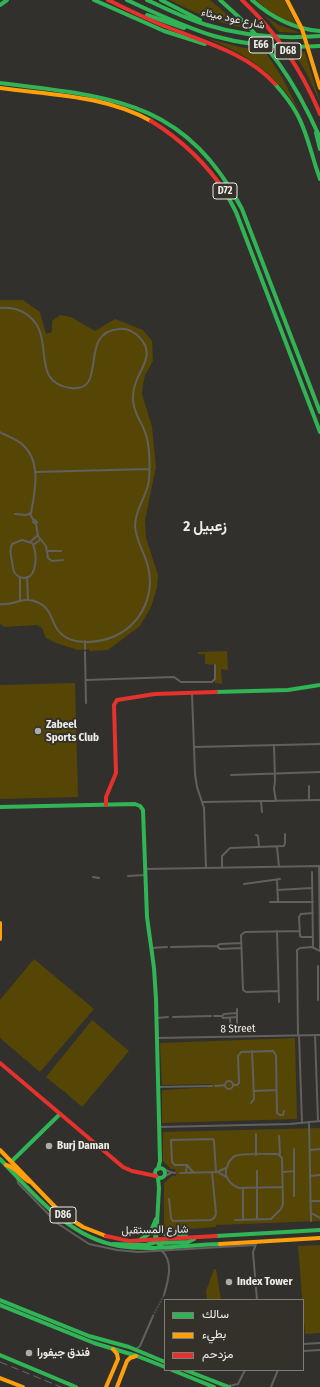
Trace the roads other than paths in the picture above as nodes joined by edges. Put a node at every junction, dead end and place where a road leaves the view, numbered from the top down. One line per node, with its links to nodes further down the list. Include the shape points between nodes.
1 (7, 0): 12 (main road)
2 (94, 0): 18 (main road, via 164,31)
3 (108, 0): 11 (main road)
4 (126, 0): 15 (main road, شارع عود ميثاء / E66)
5 (147, 0): 13 (main road, شارع عود ميثاء / E66)
6 (161, 0): 13 (main road)
7 (220, 0): 23 (main road, D68, via 247,24 269,49 296,88)
8 (242, 0): 22 (main road, D68, via 285,47 308,84)
9 (252, 0): 14 (main road, via 286,24 300,29)
10 (288, 1): 21 (main road, via 306,39)
11 (116, 4): 15 (main road); 18 (main road)
12 (0, 5)
13 (203, 23): 16 (main road, شارع عود ميثاء / E66, via 260,35)
14 (320, 31)
15 (202, 32): 17 (main road, شارع عود ميثاء / E66, via 259,44)
16 (320, 36)
17 (320, 46)
18 (218, 47): 26 (main road, via 263,72 282,92 305,132)
19 (0, 83): 28 (main road, D72, via 92,95 128,104 170,124 205,153 226,179 242,209)
20 (0, 88): 30 (main road, D72, via 91,100 124,109 164,128 201,159 222,186 239,219)
21 (320, 88)
22 (320, 114)
23 (314, 125): 24 (main road, D68); 25 (main road)
24 (320, 138)
25 (320, 149)
26 (320, 179)
27 (0, 308): 31 (street, via 17,309 33,319 41,335 47,372 55,381 68,388 79,388 88,382 98,341 105,334 124,329 140,337 146,346 147,359 136,382 133,400 147,437)
28 (320, 412)
29 (0, 432): 32 (street, via 27,449 34,461)
30 (320, 432)
31 (149, 469): 32 (street); 47 (street, via 148,483 137,512 135,526 138,543 149,572 146,602 137,619 123,631 106,639)
32 (35, 472): 34 (street, via 35,491)
33 (15, 514): 34 (street)
34 (30, 514): 35 (street, via 36,524)
35 (38, 535): 36 (street); 37 (street)
36 (40, 540): 38 (street); 39 (street, via 45,544)
37 (30, 542): 38 (street); 42 (street, via 22,540 10,548 14,572)
38 (33, 545): 43 (street, via 35,563 32,573)
39 (47, 551): 40 (street); 41 (street, via 51,560)
40 (62, 551)
41 (63, 560)
42 (20, 577): 43 (street); 44 (street)
43 (27, 577): 45 (street)
44 (20, 600): 45 (street); 46 (street)
45 (28, 600): 47 (street, via 39,602 46,607 57,629 63,635)
46 (0, 604)
47 (85, 641): 49 (street)
48 (215, 665): 49 (street, via 215,679 212,682 180,682 174,677)
49 (86, 680): 52 (street)
50 (320, 685): 51 (main road, via 288,690)
51 (192, 692): 55 (street); 65 (main road, via 145,695 115,702 116,773 106,795)
52 (86, 703)
53 (320, 744): 54 (street)
54 (274, 745): 55 (street); 57 (street)
55 (194, 747): 64 (street, via 195,779)
56 (320, 772): 57 (street)
57 (274, 774): 58 (street); 63 (street)
58 (231, 775)
59 (309, 786): 60 (street)
60 (309, 800): 61 (street); 63 (street)
61 (320, 800)
62 (261, 801): 63 (street); 64 (street); 67 (street)
63 (276, 801)
64 (203, 802): 74 (street)
65 (106, 805): 66 (main road); 76 (main road, via 135,804 142,808)
66 (0, 807)
67 (262, 812)
68 (285, 834): 71 (street, via 284,846)
69 (256, 835): 70 (street)
70 (259, 847): 71 (street); 75 (street, via 230,848 222,856)
71 (277, 847): 73 (street)
72 (319, 866): 73 (street); 83 (street)
73 (279, 867): 75 (street)
74 (206, 868): 75 (street); 76 (street)
75 (222, 868)
76 (145, 869): 78 (main road)
77 (312, 872): 84 (street)
78 (146, 875): 79 (street); 100 (main road)
79 (128, 876)
80 (93, 877): 81 (street)
81 (99, 878)
82 (244, 884): 85 (street, via 278,880)
83 (319, 886): 90 (street)
84 (312, 888): 85 (street); 88 (street)
85 (277, 890): 87 (street)
86 (270, 902): 87 (street)
87 (278, 902): 88 (street)
88 (313, 902): 89 (street)
89 (313, 913): 93 (street, via 300,914); 94 (street)
90 (320, 919): 103 (street)
91 (0, 923): 95 (main road)
92 (277, 931): 93 (street); 96 (street, via 243,932); 106 (street)
93 (300, 931): 94 (street, via 302,937)
94 (313, 937): 102 (street)
95 (0, 939)
96 (241, 943): 97 (street); 101 (street)
97 (218, 946): 99 (street); 101 (street)
98 (167, 947): 100 (street)
99 (171, 947)
100 (151, 948): 116 (main road)
101 (241, 948): 106 (street, via 243,990)
102 (313, 948): 103 (street); 119 (street, via 301,947 297,951)
103 (320, 951)
104 (318, 966): 105 (street)
105 (319, 972): 107 (street)
106 (279, 991): 109 (street)
107 (319, 991): 108 (street)
108 (318, 1000)
109 (279, 1002)
110 (237, 1009): 111 (street)
111 (237, 1013): 112 (street); 118 (street)
112 (232, 1014): 113 (street); 117 (street)
113 (222, 1016): 115 (street); 117 (street)
114 (168, 1017): 116 (street)
115 (173, 1017)
116 (157, 1018): 122 (main road)
117 (231, 1018): 118 (street); 118 (street, via 232,1032 238,1031)
118 (237, 1018)
119 (298, 1035): 120 (street, 8 Street); 122 (street, 8 Street); 135 (street)
120 (315, 1035): 121 (street, 8 Street); 133 (street)
121 (320, 1035)
122 (157, 1038): 127 (main road)
123 (252, 1052): 126 (street, via 242,1052 239,1055 239,1081); 128 (street, via 275,1053); 129 (street)
124 (0, 1063): 132 (main road)
125 (225, 1085): 126 (street, via 229,1089); 126 (street, via 229,1081); 127 (street)
126 (233, 1085)
127 (158, 1087): 136 (main road)
128 (276, 1090): 129 (street); 131 (street, via 277,1113 283,1115)
129 (254, 1091): 130 (street)
130 (251, 1103)
131 (284, 1111)
132 (60, 1114): 146 (main road); 160 (main road, via 124,1167 135,1173)
133 (319, 1121): 134 (street)
134 (310, 1122): 135 (street); 142 (street)
135 (302, 1123): 136 (street)
136 (159, 1127): 147 (main road)
137 (256, 1134): 144 (street)
138 (279, 1136): 143 (street)
139 (294, 1149): 154 (street)
140 (320, 1149): 142 (street)
141 (0, 1150): 146 (main road, شارع المستقبل / D86)
142 (310, 1150): 164 (street)
143 (280, 1154): 144 (street); 159 (street)
144 (256, 1155): 150 (street, via 236,1156)
145 (0, 1159): 148 (main road, شارع المستقبل / D86)
146 (12, 1161): 167 (main road, شارع المستقبل / D86)
147 (160, 1161): 151 (main road); 152 (main road)
148 (6, 1165): 163 (main road, شارع المستقبل / D86); 167 (main road, via 12,1166 25,1180)
149 (187, 1165): 155 (street); 156 (street); 158 (street, via 175,1165 172,1162 171,1140 213,1139)
150 (227, 1167): 158 (street); 166 (street)
151 (157, 1169): 152 (main road); 160 (main road); 165 (main road)
152 (164, 1169): 165 (main road, via 166,1173); 165 (street, via 174,1173)
153 (257, 1171): 170 (street)
154 (294, 1171): 159 (street); 171 (street)
155 (186, 1172): 156 (street); 161 (street)
156 (192, 1172): 157 (street)
157 (212, 1172): 158 (street); 172 (street, via 216,1214 211,1220 174,1221 171,1218)
158 (216, 1172): 166 (street)
159 (282, 1172): 168 (street)
160 (147, 1173): 165 (main road)
161 (180, 1173)
162 (320, 1175): 164 (street)
163 (17, 1176): 185 (main road, شارع المستقبل / D86, via 54,1215); 186 (street, via 17,1182 53,1220)
164 (310, 1176): 173 (street)
165 (160, 1177): 175 (main road)
166 (227, 1178): 169 (street, via 234,1187)
167 (31, 1182): 189 (main road, شارع المستقبل / D86, via 54,1207 77,1224 109,1237)
168 (283, 1187): 170 (street); 181 (street, via 282,1208 272,1219)
169 (243, 1188): 170 (street); 180 (street)
170 (257, 1188): 181 (street)
171 (294, 1196)
172 (169, 1199)
173 (310, 1201): 174 (street); 176 (street)
174 (320, 1201)
175 (158, 1212): 178 (main road); 183 (main road)
176 (310, 1213): 177 (street); 182 (street)
177 (320, 1218)
178 (156, 1220): 189 (main road, via 150,1233); 190 (main road)
179 (235, 1220): 180 (street)
180 (243, 1220): 181 (street)
181 (257, 1220)
182 (311, 1221)
183 (158, 1225): 187 (main road, via 160,1232 167,1236); 190 (main road)
184 (320, 1230): 187 (main road, شارع المستقبل / D86)
185 (78, 1232): 186 (main road); 193 (main road, شارع المستقبل / D86)
186 (72, 1233): 196 (street, via 89,1244 117,1250 138,1252)
187 (194, 1238): 190 (main road, شارع المستقبل / D86); 196 (main road, via 188,1242 162,1243)
188 (320, 1238): 192 (main road, شارع المستقبل / D86)
189 (136, 1241): 191 (main road, شارع المستقبل / D86)
190 (156, 1241): 191 (main road, شارع المستقبل / D86); 196 (main road)
191 (149, 1242): 193 (main road)
192 (257, 1243): 194 (street); 195 (main road, شارع المستقبل / D86); 198 (street)
193 (111, 1245): 196 (main road, شارع المستقبل / D86)
194 (248, 1245): 197 (street); 198 (street)
195 (177, 1246): 196 (main road, شارع المستقبل / D86); 197 (main road)
196 (162, 1248): 197 (street); 199 (street, via 169,1273)
197 (188, 1249)
198 (254, 1252): 200 (street)
199 (164, 1295)
200 (257, 1299)
201 (0, 1300): 207 (main road, via 94,1338)
202 (0, 1306): 206 (main road, via 90,1342)
203 (153, 1316): 207 (street, via 140,1346)
204 (320, 1343): 205 (street)
205 (304, 1344)
206 (112, 1348): 211 (main road); 223 (main road, via 118,1358)
207 (135, 1350): 212 (main road)
208 (320, 1350): 209 (street)
209 (304, 1351)
210 (0, 1355): 222 (main road)
211 (137, 1356): 213 (main road); 224 (main road, via 127,1361)
212 (164, 1362)
213 (164, 1367)
214 (174, 1371): 220 (main road)
215 (188, 1371): 219 (main road)
216 (244, 1371): 226 (street, via 238,1384)
217 (278, 1371): 227 (street)
218 (0, 1378): 221 (main road)
219 (215, 1382): 220 (main road, via 216,1386 208,1383); 226 (main road)
220 (203, 1385): 225 (main road)
221 (23, 1387)
222 (76, 1387)
223 (106, 1387)
224 (117, 1387)
225 (214, 1387)
226 (228, 1387)
227 (271, 1387)

